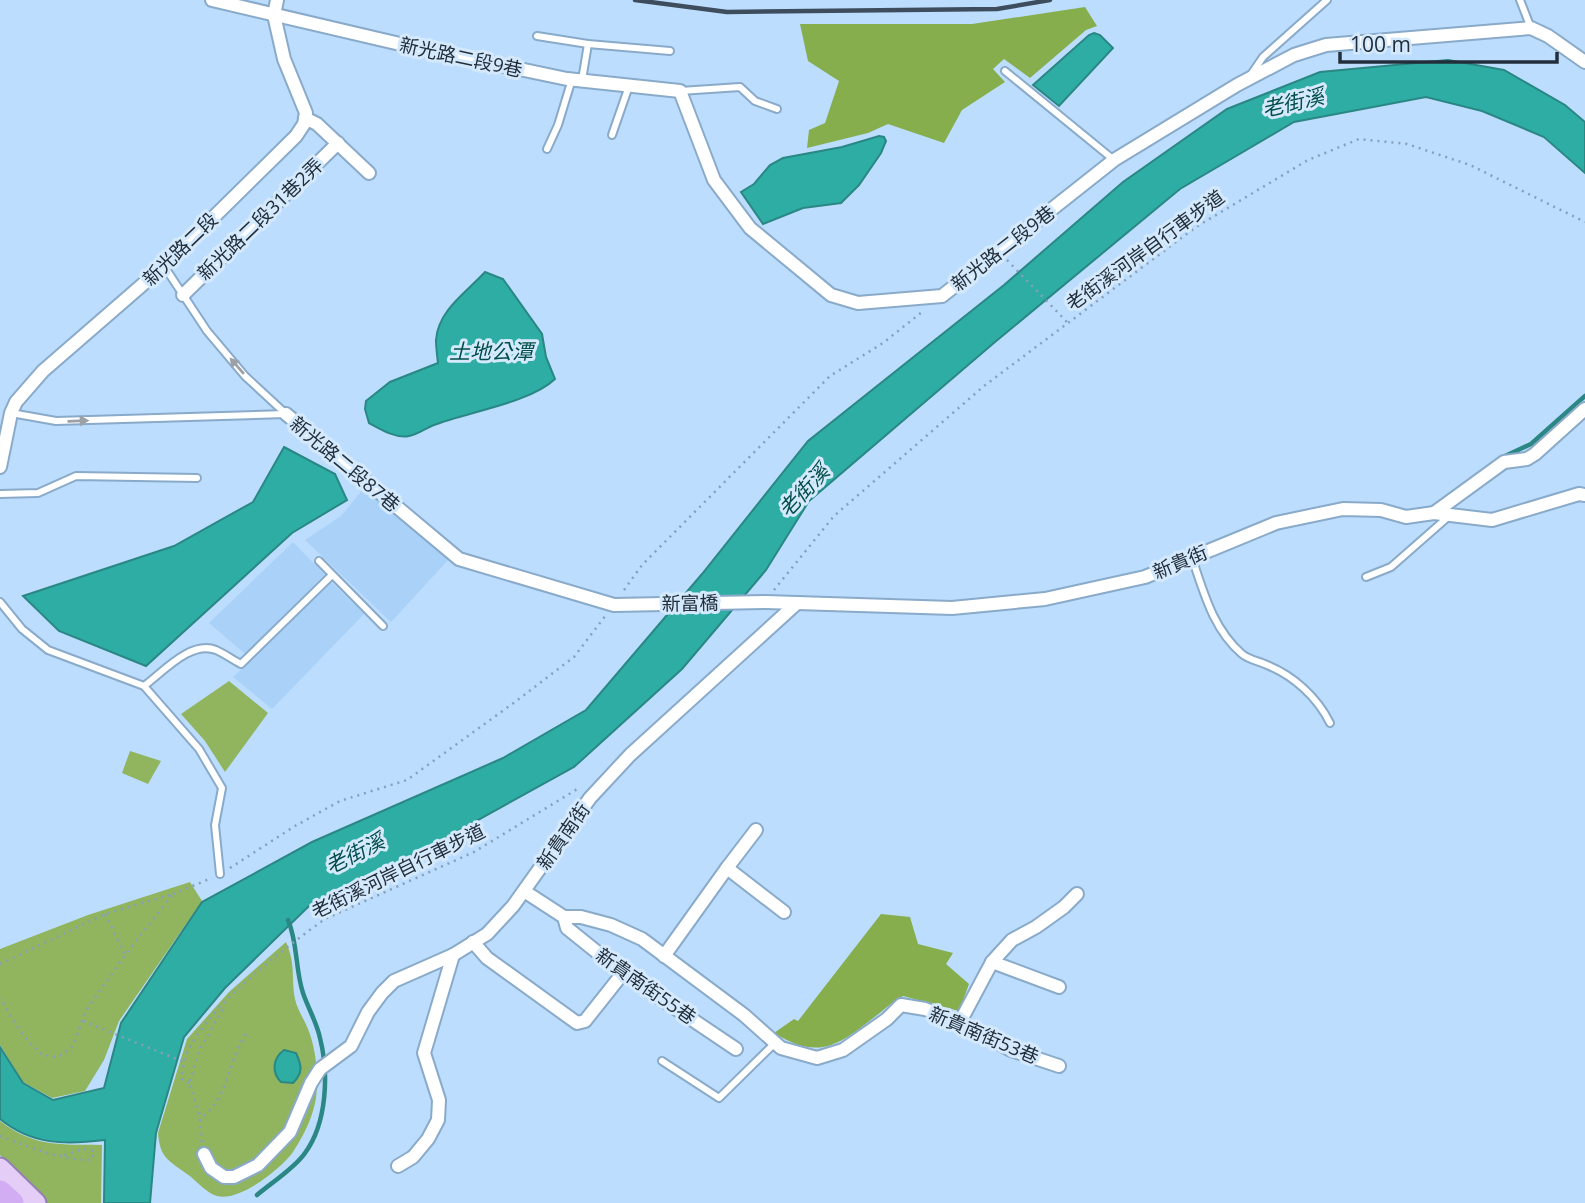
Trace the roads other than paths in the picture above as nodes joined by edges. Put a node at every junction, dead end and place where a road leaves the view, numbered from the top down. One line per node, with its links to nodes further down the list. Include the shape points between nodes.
1 (212, 0): 5 (street, 新光路二段9巷)
2 (277, 0): 5 (street)
3 (1326, 0): 13 (lane, via 1263,57)
4 (1520, 0): 6 (lane)
5 (274, 15): 12 (street, 新光路二段9巷); 17 (street)
6 (1531, 28): 10 (street); 13 (street, 新光路二段9巷, via 1326,45 1294,55)
7 (537, 36): 8 (lane)
8 (588, 44): 9 (lane); 12 (lane)
9 (670, 51)
10 (1585, 62)
11 (1004, 71): 21 (lane)
12 (577, 80): 14 (street, 新光路二段9巷); 20 (lane)
13 (1247, 80): 21 (street, 新光路二段9巷)
14 (629, 86): 15 (street, 新光路二段9巷); 18 (lane)
15 (680, 91): 16 (lane, via 740,88 755,101); 21 (street, 新光路二段9巷, via 715,180 750,228 831,295 858,303 942,296)
16 (776, 109)
17 (305, 118): 19 (street); 23 (street, 新光路二段, via 296,136)
18 (612, 135)
19 (338, 144): 22 (street); 24 (street, 新光路二段31巷2弄)
20 (547, 149)
21 (1114, 160)
22 (369, 173)
23 (164, 266): 24 (lane); 26 (street, 新光路二段)
24 (183, 295): 27 (lane, one-way to 24, via 206,331)
25 (1585, 409): 32 (street, via 1535,454 1504,462)
26 (5, 411): 27 (lane, 新光路二段87巷, one-way to 27, via 56,421); 28 (street, 新光路二段)
27 (286, 414): 41 (street, 新光路二段87巷, via 459,559)
28 (0, 467)
29 (197, 478): 30 (lane, via 76,476 38,492)
30 (0, 494)
31 (1585, 495): 33 (street, 新貴街, via 1492,520)
32 (1434, 513): 33 (street, 新貴街); 34 (street, 新貴街, via 1406,517 1381,510 1343,509 1276,523)
33 (1450, 515): 37 (lane, via 1391,567)
34 (1192, 556): 40 (street, 新貴街, via 1145,577 1045,599 952,608); 44 (lane, via 1213,619 1225,635 1244,656 1298,683 1321,704)
35 (319, 561): 36 (lane)
36 (332, 575): 42 (lane); 43 (lane, via 241,664 214,649 199,648)
37 (1366, 577)
38 (0, 602): 43 (lane, via 22,629 48,650)
39 (766, 602): 40 (street, 新貴街); 41 (street, 新富橋)
40 (797, 603): 48 (street, 新貴南街, via 630,754 590,798)
41 (614, 605)
42 (383, 626)
43 (144, 686): 47 (lane, via 199,748 222,788 215,825)
44 (1330, 723)
45 (756, 830): 46 (street)
46 (727, 868): 50 (street); 54 (street)
47 (220, 874)
48 (524, 891): 51 (street, 新貴南街53巷); 52 (street, 新貴南街, via 487,934)
49 (1077, 894): 55 (street, via 1012,940)
50 (784, 912)
51 (564, 917): 54 (street, 新貴南街53巷, via 611,925); 56 (street, 新貴南街55巷, via 567,928)
52 (473, 942): 53 (street, 新貴南街); 56 (street, via 486,958 578,1023 585,1021)
53 (453, 955): 63 (street, 新貴南街, via 394,981 368,1012 351,1046 320,1069 290,1132 258,1165 224,1177 211,1168); 64 (street, via 424,1054 439,1100 438,1120 413,1157)
54 (664, 956): 59 (street, 新貴南街53巷)
55 (992, 962): 57 (street); 58 (street)
56 (623, 973): 60 (street, 新貴南街55巷)
57 (1059, 987)
58 (960, 1021): 59 (street, 新貴南街53巷, via 901,1005 843,1050 817,1058); 62 (street, 新貴南街53巷, via 1011,1050)
59 (775, 1043): 61 (lane, via 719,1098)
60 (736, 1049)
61 (662, 1061)
62 (1059, 1066)
63 (204, 1154)
64 (398, 1166)
65 (0, 1168): 68 (main road)
66 (0, 1192): 67 (highway)
67 (12, 1203)
68 (36, 1203)

